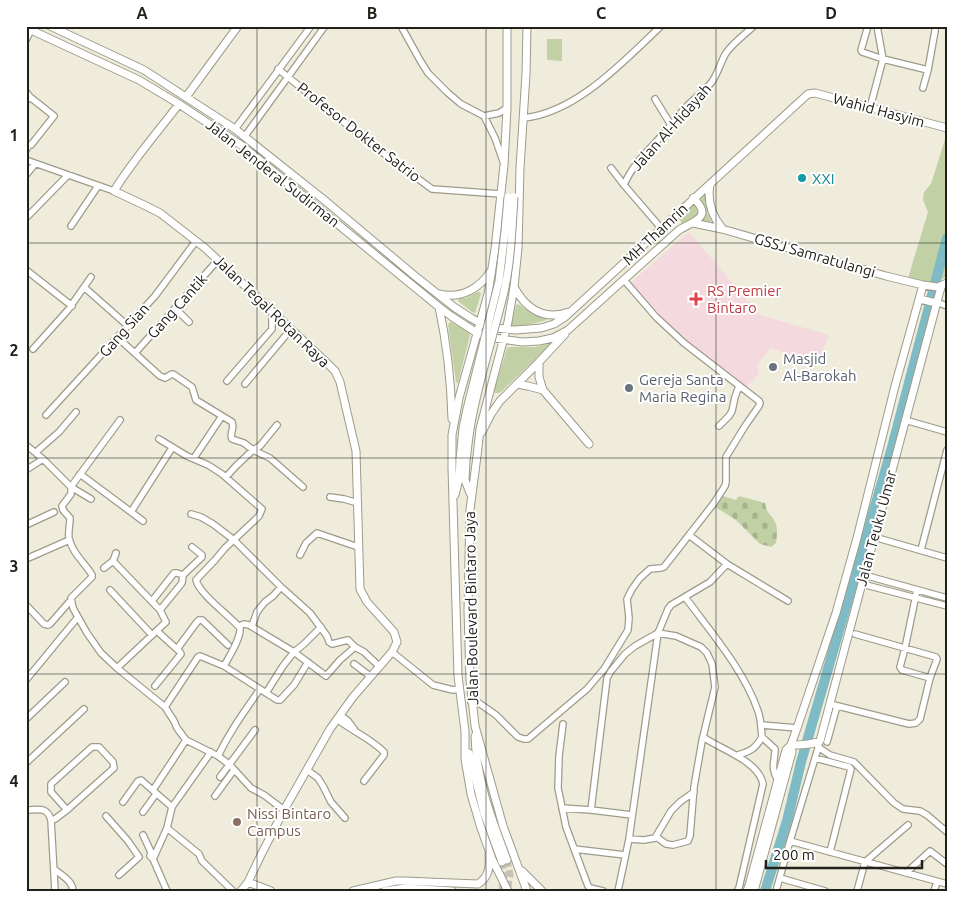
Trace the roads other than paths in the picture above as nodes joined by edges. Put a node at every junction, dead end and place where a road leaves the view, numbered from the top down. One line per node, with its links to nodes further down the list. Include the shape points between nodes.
1 (50, 26): 23 (main road, Jalan Jenderal Sudirman, via 144,70)
2 (311, 26): 16 (street)
3 (324, 26): 18 (street)
4 (401, 26): 31 (street, via 428,73 461,104)
5 (507, 26): 27 (main road, Jalan Boulevard Bintaro Jaya)
6 (527, 26): 32 (main road, Jalan Boulevard Bintaro Jaya)
7 (661, 26): 32 (street, via 625,60 568,104 546,114)
8 (754, 26): 33 (street, Jalan Al-Hidayah, via 729,49 710,84)
9 (868, 26): 15 (street, via 862,51)
10 (877, 26): 15 (street)
11 (935, 26): 17 (street)
12 (235, 27): 19 (main road)
13 (29, 29): 14 (street); 25 (main road, Jalan Jenderal Sudirman, via 139,80)
14 (26, 40)
15 (883, 59): 17 (street); 28 (street)
16 (278, 69): 18 (street, Profesor Dokter Satrio); 35 (street)
17 (928, 70): 20 (street)
18 (288, 76): 36 (street); 53 (street, Profesor Dokter Satrio, via 368,142 432,188)
19 (192, 88): 23 (main road); 26 (main road)
20 (923, 88)
21 (811, 93): 28 (main road, Wahid Hasyim); 49 (main road, MH Thamrin)
22 (28, 97): 37 (street, via 54,116)
23 (186, 97): 26 (main road, Jalan Jenderal Sudirman)
24 (655, 99): 33 (street)
25 (180, 104): 29 (main road, Jalan Jenderal Sudirman); 30 (main road)
26 (196, 104): 35 (main road, Jalan Jenderal Sudirman)
27 (507, 108): 31 (street); 40 (main road, Jalan Boulevard Bintaro Jaya)
28 (870, 108): 34 (main road, Wahid Hasyim)
29 (192, 112): 30 (main road); 47 (main road, Jalan Jenderal Sudirman)
30 (172, 113): 52 (main road)
31 (484, 116): 40 (street)
32 (524, 118): 41 (main road, Jalan Boulevard Bintaro Jaya)
33 (671, 125): 50 (street, Jalan Al-Hidayah, via 643,155)
34 (947, 128)
35 (235, 129): 36 (main road, Jalan Jenderal Sudirman)
36 (245, 136): 43 (main road, Jalan Jenderal Sudirman)
37 (27, 146)
38 (26, 160): 39 (street)
39 (35, 164): 44 (street); 45 (street)
40 (504, 166): 53 (main road, Jalan Boulevard Bintaro Jaya)
41 (520, 168): 53 (main road, Jalan Boulevard Bintaro Jaya); 69 (main road, Jalan Boulevard Bintaro Jaya, via 520,223)
42 (611, 168): 50 (street)
43 (287, 170): 46 (main road, Jalan Jenderal Sudirman); 47 (main road)
44 (26, 175)
45 (68, 175): 51 (street); 55 (street)
46 (294, 176): 48 (main road); 70 (main road, Jalan Jenderal Sudirman)
47 (281, 177): 48 (main road, Jalan Jenderal Sudirman)
48 (289, 183): 75 (main road, Jalan Jenderal Sudirman)
49 (710, 184): 54 (main road, MH Thamrin); 59 (main road, via 710,208)
50 (624, 185): 58 (street, Jalan Al-Hidayah)
51 (98, 186): 52 (street); 57 (street)
52 (114, 191): 60 (main road, Jalan Tegal Rotan Raya, via 160,213)
53 (508, 196): 62 (main road, Jalan Boulevard Bintaro Jaya); 118 (main road, Jalan Boulevard Bintaro Jaya, bridge, via 511,241 507,275)
54 (694, 198): 56 (main road, via 702,206 703,213); 58 (main road, MH Thamrin)
55 (26, 218)
56 (693, 223): 59 (main road, GSSJ Samratulangi); 65 (main road, MH Thamrin, via 679,230)
57 (70, 226)
58 (661, 228): 77 (main road, MH Thamrin)
59 (722, 229): 66 (main road, GSSJ Samratulangi)
60 (196, 240): 61 (main road, Jalan Tegal Rotan Raya); 82 (street, Gang Sian, via 155,296)
61 (218, 260): 76 (street, Gang Cantik); 79 (main road, Jalan Tegal Rotan Raya)
62 (493, 268): 70 (main road, via 480,285 468,292 454,296); 73 (main road, Jalan Boulevard Bintaro Jaya)
63 (26, 270): 72 (street)
64 (90, 277): 68 (street)
65 (624, 280): 85 (main road, MH Thamrin); 97 (street, via 684,343)
66 (926, 285): 67 (main road, GSSJ Samratulangi); 71 (main road, Jalan Teuku Umar)
67 (941, 286): 71 (main road, Jalan Teuku Umar)
68 (84, 287): 72 (street); 82 (street)
69 (514, 287): 77 (main road, via 525,304 540,313 556,315); 78 (main road, Jalan Boulevard Bintaro Jaya)
70 (436, 293): 81 (main road, Jalan Jenderal Sudirman)
71 (929, 302): 74 (street); 103 (main road, Jalan Teuku Umar); 198 (main road, Jalan Teuku Umar, via 895,386 836,612)
72 (72, 306): 89 (street)
73 (485, 306): 78 (main road, via 487,313 497,317); 81 (main road, Jalan Boulevard Bintaro Jaya)
74 (947, 306)
75 (439, 307): 86 (main road, Jalan Jenderal Sudirman); 107 (main road, via 451,384)
76 (175, 308): 80 (street); 91 (street, Gang Cantik)
77 (576, 308): 84 (main road, MH Thamrin, via 554,324 541,328)
78 (510, 310): 84 (main road, Jalan Boulevard Bintaro Jaya)
79 (273, 312): 83 (main road, Jalan Tegal Rotan Raya); 94 (street, via 272,329)
80 (189, 322)
81 (480, 323): 84 (main road, MH Thamrin); 86 (main road, Jalan Boulevard Bintaro Jaya)
82 (128, 326): 87 (street, Gang Sian)
83 (291, 329): 95 (street); 127 (main road, Jalan Tegal Rotan Raya, via 338,376 356,451)
84 (506, 329): 88 (main road, Jalan Boulevard Bintaro Jaya)
85 (568, 330): 88 (main road, MH Thamrin, via 539,341); 93 (main road)
86 (477, 333): 88 (main road, MH Thamrin); 90 (main road, Jalan Boulevard Bintaro Jaya)
87 (117, 337): 91 (street); 100 (street, Gang Sian)
88 (504, 340): 92 (main road, Jalan Boulevard Bintaro Jaya)
89 (33, 349)
90 (472, 350): 92 (main road, via 477,343 490,343 497,348); 107 (main road, Jalan Boulevard Bintaro Jaya)
91 (135, 353): 101 (street, via 160,376 165,378 173,374 191,387 196,400)
92 (499, 360): 109 (main road, Jalan Boulevard Bintaro Jaya)
93 (539, 362): 96 (main road); 98 (main road)
94 (227, 381)
95 (245, 384)
96 (517, 384): 98 (main road); 109 (main road, via 493,410)
97 (740, 386): 105 (street, via 732,411); 134 (street, via 759,400 759,406 726,457 725,486)
98 (543, 390): 110 (main road)
99 (76, 412): 115 (street)
100 (46, 415)
101 (222, 416): 113 (street, via 233,424 232,439 244,442); 116 (street)
102 (120, 420): 120 (street)
103 (905, 420): 106 (street); 149 (main road, Jalan Teuku Umar)
104 (277, 426): 113 (street)
105 (719, 426)
106 (947, 432)
107 (452, 435): 128 (main road, Jalan Boulevard Bintaro Jaya)
108 (159, 439): 112 (street)
109 (479, 440): 124 (main road, Jalan Boulevard Bintaro Jaya)
110 (589, 444)
111 (26, 445): 115 (street)
112 (172, 448): 116 (street); 130 (street)
113 (253, 450): 121 (street); 122 (street, via 270,458)
114 (947, 450): 140 (street)
115 (36, 452): 117 (street)
116 (194, 458): 121 (street)
117 (43, 459): 119 (street); 123 (street)
118 (463, 459): 124 (main road, Jalan Boulevard Bintaro Jaya); 128 (main road, Jalan Boulevard Bintaro Jaya)
119 (26, 470)
120 (80, 474): 123 (street); 130 (street)
121 (226, 477): 135 (street, via 262,509)
122 (304, 487)
123 (71, 488): 126 (street); 157 (street, via 71,494 62,506 70,518 69,538 92,577)
124 (471, 496): 189 (main road, Jalan Boulevard Bintaro Jaya, via 468,610)
125 (330, 497): 127 (street)
126 (92, 500)
127 (358, 503): 139 (main road, Jalan Tegal Rotan Raya)
128 (453, 505): 187 (main road, Jalan Boulevard Bintaro Jaya)
129 (54, 512): 133 (street)
130 (131, 512): 132 (street)
131 (191, 514): 135 (street, via 213,524)
132 (143, 521)
133 (26, 525)
134 (689, 535): 146 (street); 189 (street, via 664,567 650,569 632,589 626,599 628,630 604,669 587,689 528,739 518,737 496,715 476,701)
135 (234, 540): 151 (street); 164 (street, via 196,582)
136 (881, 540): 140 (street)
137 (67, 541): 144 (street)
138 (192, 547): 148 (street, via 202,557)
139 (358, 547): 142 (street, via 317,533); 175 (main road, Jalan Tegal Rotan Raya, via 360,589 367,602 394,632 396,642)
140 (920, 550): 143 (street)
141 (116, 552): 145 (street)
142 (300, 555)
143 (947, 558)
144 (26, 559)
145 (113, 561): 147 (street); 158 (street)
146 (727, 564): 154 (street, via 710,582); 159 (street)
147 (104, 568)
148 (182, 575): 158 (street, via 174,573); 162 (street, via 182,583)
149 (864, 575): 150 (main road, Jalan Teuku Umar); 153 (street)
150 (862, 584): 155 (street); 190 (main road, Jalan Teuku Umar)
151 (281, 587): 165 (street, via 257,612); 166 (street, via 310,613)
152 (110, 590): 167 (street)
153 (918, 590): 155 (street); 156 (street)
154 (685, 597): 168 (street, via 668,609); 196 (street, via 747,685)
155 (916, 598): 161 (street); 172 (street)
156 (947, 598)
157 (71, 600): 160 (street, via 48,625); 163 (street)
158 (152, 601): 162 (street)
159 (788, 601)
160 (26, 605)
161 (947, 606)
162 (160, 610): 167 (street, via 166,622)
163 (78, 617): 180 (street, via 101,653); 183 (street)
164 (238, 626): 165 (street); 178 (street, via 241,632)
165 (252, 626): 174 (street)
166 (321, 628): 171 (street, via 328,642 348,640); 174 (street)
167 (154, 633): 173 (street); 180 (street)
168 (658, 633): 201 (street, via 676,636 701,647 712,664 715,687); 225 (street, via 625,654 607,678); 227 (street)
169 (855, 634): 172 (street)
170 (228, 645): 173 (street, via 199,620)
171 (355, 647): 176 (street, via 326,676); 179 (street)
172 (905, 648): 182 (street, via 900,669); 182 (street, via 936,657)
173 (176, 649): 185 (street, via 180,655)
174 (294, 652): 176 (street); 188 (street)
175 (392, 652): 179 (main road); 187 (street, via 433,685)
176 (308, 662): 188 (street, via 280,700)
177 (354, 664): 181 (street)
178 (224, 666): 186 (street); 191 (street, via 198,657)
179 (380, 666): 181 (main road)
180 (117, 668): 191 (street)
181 (370, 676): 193 (main road)
182 (930, 678): 190 (street, via 920,719 913,724)
183 (26, 680)
184 (65, 682): 194 (street)
185 (155, 686)
186 (260, 689): 188 (street); 207 (street, via 237,720)
187 (458, 689): 200 (main road, Jalan Boulevard Bintaro Jaya)
188 (266, 693)
189 (471, 702): 197 (main road, Jalan Boulevard Bintaro Jaya)
190 (833, 705): 204 (main road, Jalan Teuku Umar)
191 (165, 707): 203 (street)
192 (84, 709): 210 (street)
193 (338, 717): 212 (main road); 215 (street, via 382,749 384,754)
194 (26, 719)
195 (564, 724): 221 (street, via 558,788)
196 (761, 725): 198 (street); 202 (street)
197 (475, 726): 200 (main road, via 479,774 504,861 480,799); 246 (main road, Jalan Boulevard Bintaro Jaya, via 503,826)
198 (797, 728): 205 (main road, Jalan Teuku Umar)
199 (255, 730): 211 (street)
200 (465, 730): 238 (main road, Jalan Boulevard Bintaro Jaya, via 465,759)
201 (703, 737): 208 (street); 217 (street)
202 (762, 737): 208 (street, via 750,752); 214 (street, via 775,749 773,769)
203 (186, 740): 206 (street); 216 (street)
204 (820, 743): 205 (main road); 209 (street); 233 (street, via 830,754 854,762 894,804 920,811)
205 (791, 745): 214 (main road, Jalan Teuku Umar, via 786,750); 271 (main road, Jalan Teuku Umar, via 792,752)
206 (211, 752): 207 (street); 220 (street)
207 (218, 756): 211 (street)
208 (738, 756): 269 (street, via 761,776 763,784)
209 (815, 758): 237 (street); 240 (street, via 851,770)
210 (26, 763)
211 (232, 768): 213 (street); 218 (street); 224 (street, via 252,788)
212 (307, 770): 224 (main road); 229 (street, via 318,778 330,802)
213 (220, 777)
214 (778, 780): 270 (main road, Jalan Teuku Umar)
215 (364, 781)
216 (154, 792): 219 (street, via 140,780); 220 (street); 226 (street)
217 (694, 792): 235 (street, via 671,811); 235 (street, via 688,841 673,845)
218 (215, 796)
219 (123, 802)
220 (172, 807): 232 (street)
221 (562, 808): 225 (street); 239 (street)
222 (26, 810): 230 (street, via 46,811)
223 (67, 810): 223 (street, via 114,768 114,762 99,747 92,747 51,784 51,792); 230 (street)
224 (284, 810): 253 (main road)
225 (591, 810): 227 (street)
226 (143, 812)
227 (632, 815): 236 (street)
228 (106, 816): 242 (street)
229 (345, 818)
230 (51, 820): 247 (street)
231 (908, 826): 244 (street)
232 (167, 828): 243 (street); 258 (street, via 199,854 202,861)
233 (947, 832)
234 (143, 835): 243 (street)
235 (654, 838): 236 (street)
236 (629, 839): 241 (street)
237 (790, 841): 240 (street); 250 (street)
238 (488, 849): 254 (main road, via 489,871); 264 (main road, Jalan Boulevard Bintaro Jaya)
239 (574, 849): 241 (street); 267 (street, via 588,886)
240 (830, 852): 244 (street)
241 (625, 855): 268 (street)
242 (140, 857): 243 (street); 249 (street)
243 (152, 858): 257 (street)
244 (865, 862): 248 (street); 274 (street)
245 (947, 864): 248 (street, via 930,851)
246 (519, 867): 265 (main road, Jalan Boulevard Bintaro Jaya); 266 (main road)
247 (54, 869): 255 (street); 256 (street, via 72,883)
248 (906, 873): 251 (street)
249 (119, 875)
250 (780, 878): 272 (street); 273 (street)
251 (937, 882): 252 (street); 275 (street)
252 (947, 884)
253 (244, 887): 259 (main road); 260 (main road)
254 (479, 887): 261 (main road, via 396,881)
255 (55, 891)
256 (73, 891)
257 (168, 891)
258 (233, 891)
259 (252, 891)
260 (271, 891)
261 (352, 891)
262 (385, 891): 263 (main road, via 405,888)
263 (452, 891)
264 (508, 891)
265 (527, 891)
266 (542, 891)
267 (603, 891)
268 (618, 891)
269 (737, 891)
270 (747, 891)
271 (754, 891)
272 (776, 891)
273 (825, 891)
274 (857, 891)
275 (934, 891)

